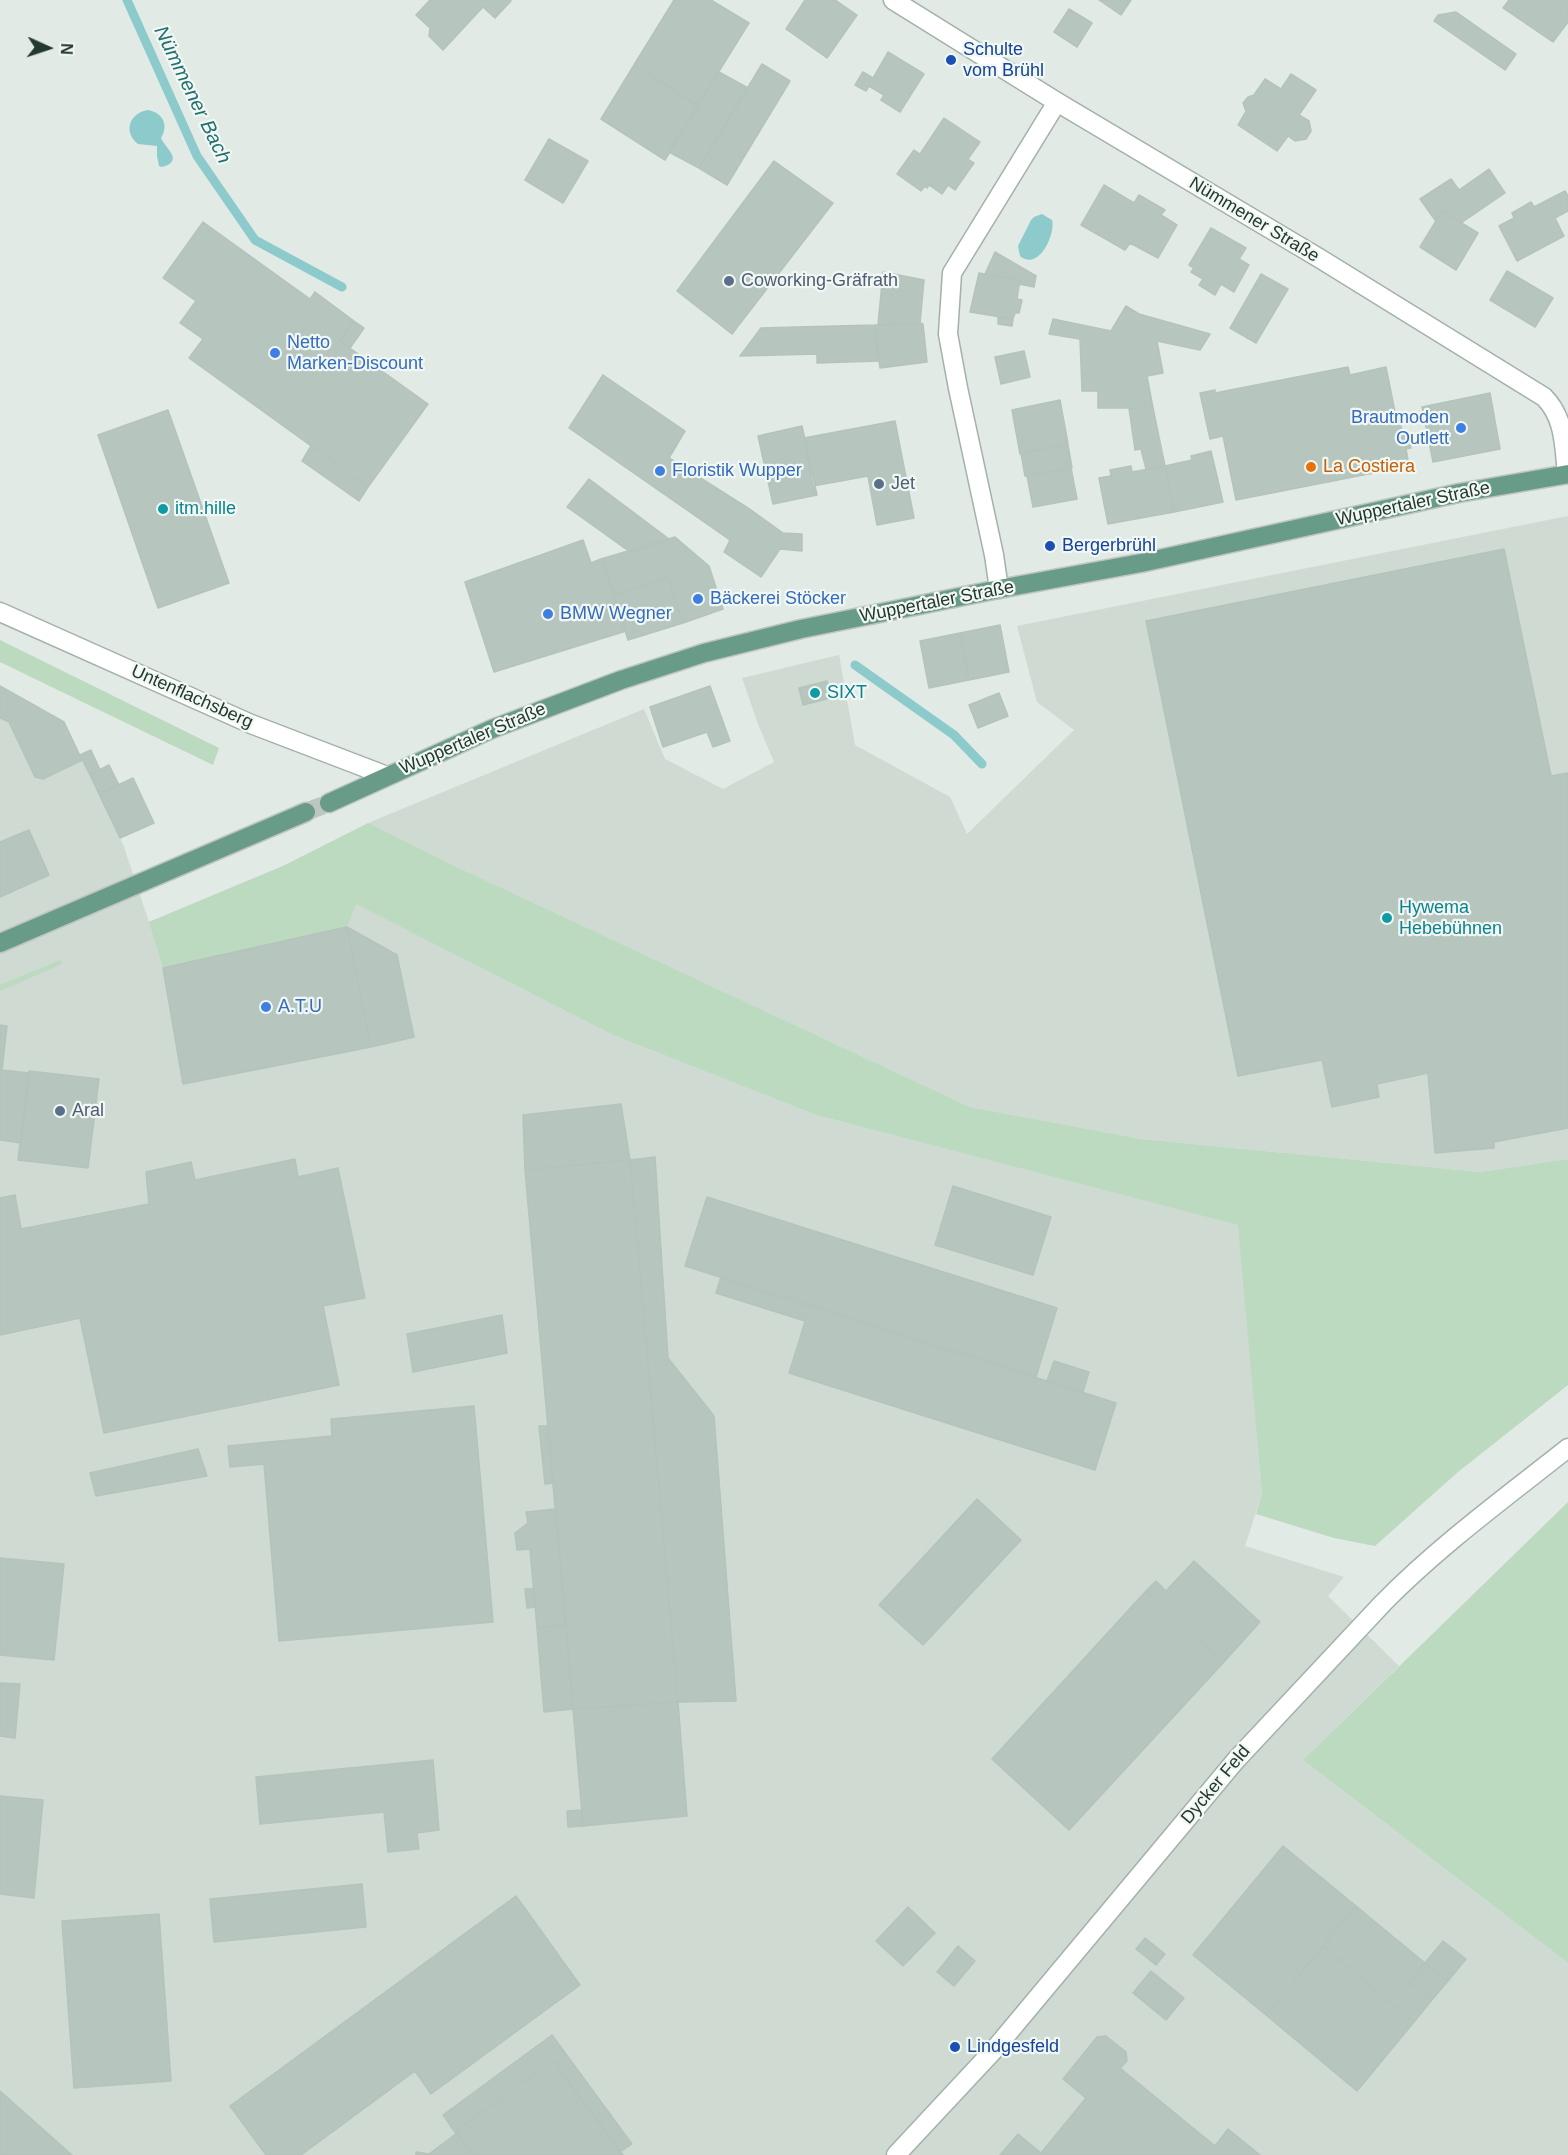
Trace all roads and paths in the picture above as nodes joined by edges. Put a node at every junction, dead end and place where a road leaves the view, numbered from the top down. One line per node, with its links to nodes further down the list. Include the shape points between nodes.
1 (893, 0): 2 (street, Nümmener Straße)
2 (1057, 102): 3 (street, Nümmener Straße, via 1544,397 1560,418); 4 (street, via 952,273 948,334)
3 (1568, 474): 4 (main road, Wuppertaler Straße)
4 (999, 589): 6 (main road, Wuppertaler Straße, via 704,653 529,714)
5 (0, 612): 6 (street, Untenflachsberg, via 251,723)
6 (387, 776): 7 (main road, Wuppertaler Straße)
7 (329, 803)
8 (306, 812): 9 (main road)
9 (0, 943)
10 (1568, 1448): 11 (street, Dycker Feld, via 1475,1522 1383,1603 1236,1760 993,2051)
11 (896, 2155)

